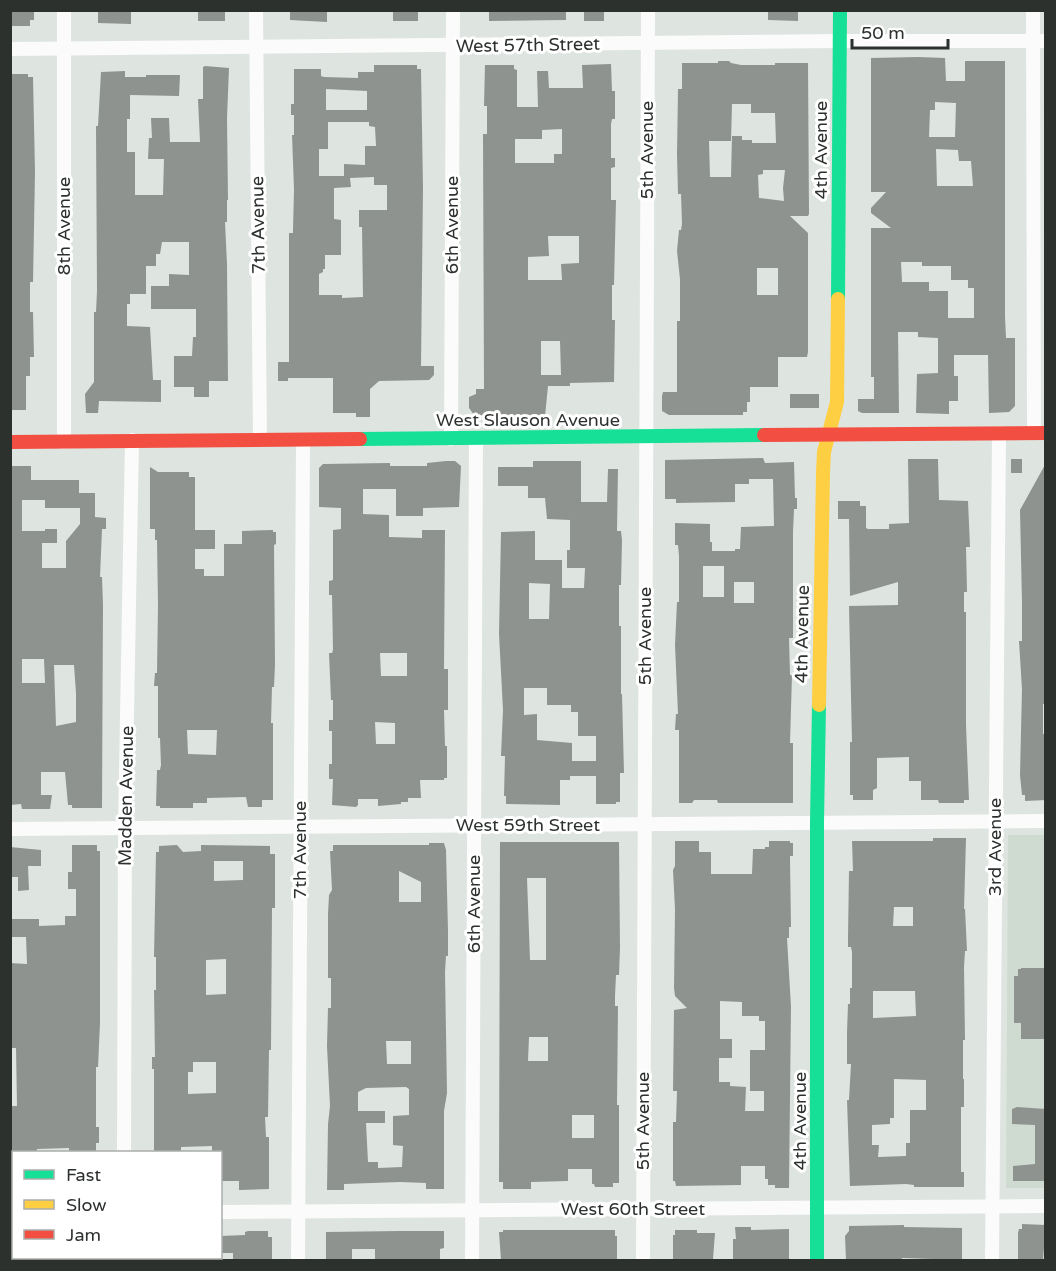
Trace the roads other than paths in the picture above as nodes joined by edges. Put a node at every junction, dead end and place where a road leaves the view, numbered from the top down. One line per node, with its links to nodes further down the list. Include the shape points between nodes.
1 (64, 10): 13 (street, 8th Avenue)
2 (256, 10): 11 (street, 7th Avenue)
3 (453, 10): 10 (street, 6th Avenue)
4 (648, 10): 9 (street, 5th Avenue)
5 (840, 10): 7 (street, 4th Avenue)
6 (1033, 10): 8 (street)
7 (840, 41): 8 (street, West 57th Street); 9 (street, West 57th Street); 16 (street, 4th Avenue, via 837,402)
8 (1039, 41): 15 (street)
9 (648, 44): 10 (street, West 57th Street); 17 (street, 5th Avenue)
10 (453, 46): 11 (street, West 57th Street); 18 (street, 6th Avenue)
11 (256, 47): 13 (street, West 57th Street); 20 (street, 7th Avenue)
12 (10, 49): 13 (street, West 57th Street)
13 (64, 49): 24 (street, 8th Avenue)
14 (999, 433): 15 (street, West Slauson Avenue); 16 (street, West Slauson Avenue); 27 (street, 3rd Avenue)
15 (1040, 433)
16 (829, 435): 17 (street, West Slauson Avenue); 26 (street, 4th Avenue, via 823,472)
17 (646, 437): 19 (street, West Slauson Avenue); 29 (street, 5th Avenue)
18 (451, 439): 19 (street, West Slauson Avenue); 21 (street, West Slauson Avenue)
19 (476, 439): 30 (street, 6th Avenue)
20 (260, 440): 21 (street, West Slauson Avenue); 22 (street, West Slauson Avenue)
21 (303, 440): 28 (street, 7th Avenue)
22 (132, 441): 24 (street, West Slauson Avenue); 31 (street, Madden Avenue)
23 (10, 442): 24 (street, West Slauson Avenue)
24 (64, 442)
25 (1046, 821): 27 (street, West 59th Street)
26 (817, 822): 27 (street, West 59th Street); 29 (street, West 59th Street); 36 (street, 4th Avenue)
27 (995, 822): 34 (street, 3rd Avenue)
28 (300, 825): 30 (street, West 59th Street); 31 (street, West 59th Street); 39 (street, 7th Avenue)
29 (645, 825): 30 (street, West 59th Street); 37 (street, 5th Avenue)
30 (475, 826): 38 (street, 6th Avenue)
31 (125, 828): 32 (street, West 59th Street); 33 (street, Madden Avenue)
32 (10, 829)
33 (124, 1151)
34 (993, 1206): 35 (street, West 60th Street); 36 (street, West 60th Street); 45 (street, 3rd Avenue)
35 (1046, 1206)
36 (818, 1207): 37 (street, West 60th Street); 44 (street, 4th Avenue)
37 (643, 1209): 38 (street, West 60th Street); 43 (street, 5th Avenue)
38 (472, 1210): 39 (street, West 60th Street); 42 (street, 6th Avenue)
39 (298, 1211): 40 (street, West 60th Street); 41 (street, 7th Avenue)
40 (222, 1212)
41 (298, 1260)
42 (471, 1260)
43 (643, 1260)
44 (817, 1260)
45 (992, 1260)

